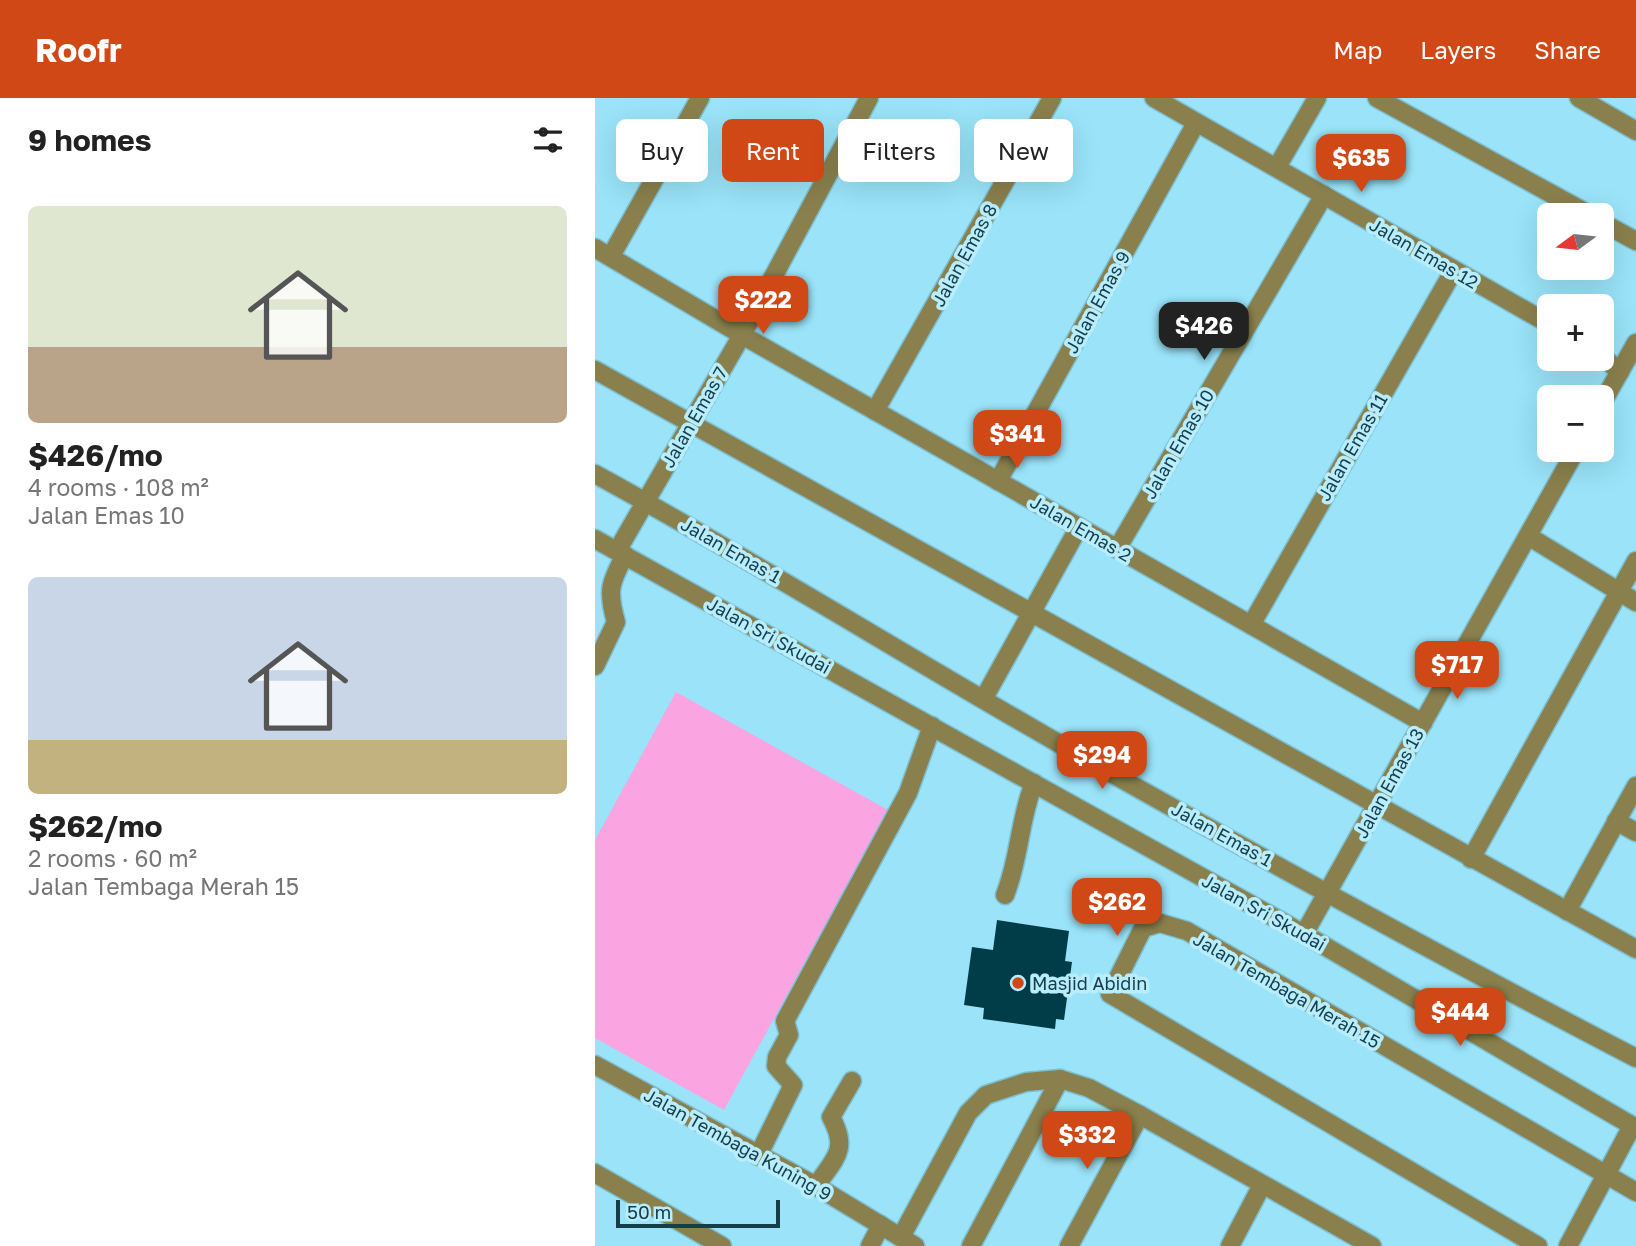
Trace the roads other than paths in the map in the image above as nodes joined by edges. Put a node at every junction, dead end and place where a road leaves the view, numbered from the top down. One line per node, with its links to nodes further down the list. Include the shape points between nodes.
1 (700, 98): 15 (street)
2 (869, 98): 18 (street, Jalan Emas 7)
3 (1052, 98): 24 (street, Jalan Emas 8)
4 (1154, 98): 8 (street, Jalan Emas 12)
5 (1317, 98): 10 (street)
6 (1377, 98): 12 (street)
7 (1579, 98): 9 (street)
8 (1196, 123): 10 (street, Jalan Emas 12); 28 (street, Jalan Emas 9)
9 (1636, 131)
10 (1277, 167): 11 (street, Jalan Emas 12)
11 (1324, 195): 16 (street, Jalan Emas 12); 33 (street, Jalan Emas 10)
12 (1568, 203)
13 (1614, 229): 14 (street)
14 (1636, 241)
15 (603, 252): 18 (street, Jalan Emas 2)
16 (1454, 270): 17 (street, Jalan Emas 12); 41 (street, Jalan Emas 11)
17 (1537, 317)
18 (742, 335): 24 (street, Jalan Emas 2); 25 (street, Jalan Emas 7)
19 (1636, 343): 22 (street)
20 (1614, 367): 22 (street)
21 (595, 370): 25 (street)
22 (1620, 372): 23 (street)
23 (1613, 385)
24 (876, 411): 28 (street, Jalan Emas 2)
25 (690, 424): 29 (street, Jalan Emas 7); 39 (street)
26 (1569, 462): 31 (street, Jalan Emas 13)
27 (595, 474): 29 (street, Jalan Emas 1)
28 (998, 481): 30 (street, Jalan Emas 2)
29 (646, 502): 34 (street, Jalan Emas 7); 43 (street, Jalan Emas 1)
30 (1079, 527): 33 (street, Jalan Emas 2); 39 (street)
31 (1528, 536): 36 (street); 44 (street, Jalan Emas 13)
32 (595, 539): 34 (street, Jalan Sri Skudai)
33 (1117, 549): 41 (street, Jalan Emas 2)
34 (621, 553): 40 (street, Jalan Emas 7, via 610,585); 45 (street, Jalan Sri Skudai)
35 (1636, 561): 36 (street)
36 (1618, 591): 37 (street); 51 (street)
37 (1636, 602)
38 (595, 610): 40 (street)
39 (1034, 613): 43 (street); 48 (street)
40 (616, 622): 42 (street)
41 (1251, 625): 44 (street, Jalan Emas 2)
42 (595, 666)
43 (984, 698): 52 (street, Jalan Emas 1, via 1108,772)
44 (1423, 723): 48 (street, Jalan Emas 13)
45 (932, 726): 46 (street, Jalan Sri Skudai); 63 (street, via 908,793 785,1021 789,1035 776,1066 793,1085)
46 (1034, 783): 53 (street, via 1024,807 1014,874); 55 (street, Jalan Sri Skudai)
47 (1636, 786): 49 (street)
48 (1376, 806): 51 (street); 52 (street, Jalan Emas 13)
49 (1616, 821): 50 (street); 54 (street)
50 (1636, 832)
51 (1471, 859): 54 (street)
52 (1328, 891): 55 (street, Jalan Emas 13); 57 (street, Jalan Emas 1)
53 (1005, 895)
54 (1567, 911): 56 (street)
55 (1304, 934): 62 (street, Jalan Sri Skudai)
56 (1636, 949)
57 (1636, 1058)
58 (595, 1065): 63 (street, Jalan Tembaga Kuning 9)
59 (1060, 1079): 61 (street, via 1089,1088); 70 (street, via 1026,1082 994,1092 968,1113); 73 (street)
60 (852, 1081): 67 (street, via 831,1117 841,1135 841,1148)
61 (1140, 1115): 66 (street); 74 (street)
62 (1634, 1127): 65 (street)
63 (758, 1156): 67 (street, Jalan Tembaga Kuning 9)
64 (595, 1173): 71 (street)
65 (1605, 1176): 68 (street, Jalan Tembaga Merah 15); 77 (street, Jalan Tembaga Merah 15, via 1187,931 1160,923 1143,928 1110,994); 78 (street)
66 (1262, 1185): 75 (street); 76 (street)
67 (816, 1186): 69 (street, Jalan Tembaga Kuning 9)
68 (1636, 1192)
69 (881, 1225): 70 (street, Jalan Tembaga Kuning 9); 72 (street)
70 (908, 1241)
71 (722, 1246)
72 (870, 1246)
73 (971, 1246)
74 (1069, 1246)
75 (1230, 1246)
76 (1372, 1246)
77 (1538, 1246)
78 (1568, 1246)

